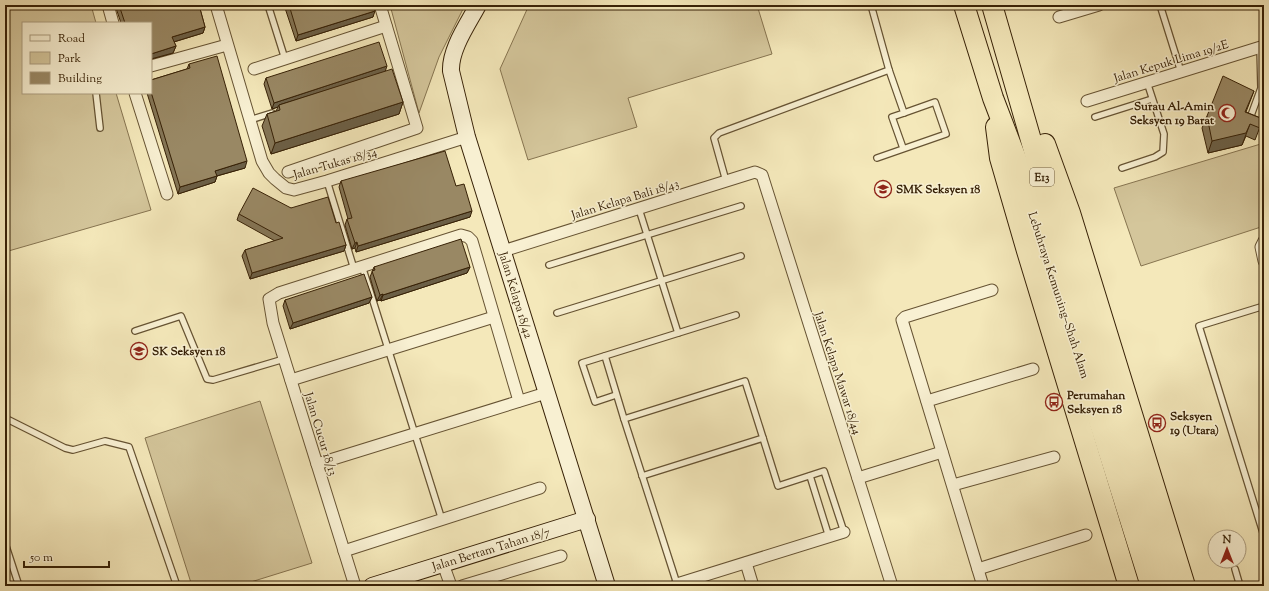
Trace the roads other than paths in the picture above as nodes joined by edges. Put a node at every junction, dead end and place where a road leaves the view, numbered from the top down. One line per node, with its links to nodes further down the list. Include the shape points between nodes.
1 (108, 5): 12 (street)
2 (216, 5): 15 (street, Jalan Tukas 18/34)
3 (268, 5): 17 (lane)
4 (380, 5): 13 (street)
5 (478, 5): 34 (street, Jalan Kelapa 18/42, via 450,64)
6 (871, 5): 20 (lane)
7 (964, 5): 25 (highway, Lebuhraya Kemuning–Shah Alam / E13)
8 (992, 5): 14 (highway, Lebuhraya Kemuning–Shah Alam / E13)
9 (1099, 5): 11 (street)
10 (1160, 5): 21 (lane)
11 (1059, 17)
12 (114, 22)
13 (386, 26): 17 (street); 38 (street, via 396,73 417,128)
14 (1001, 34): 88 (highway, via 1070,212); 109 (highway, Lebuhraya Kemuning–Shah Alam / E13, via 1065,257)
15 (227, 45): 18 (street); 31 (street, Jalan Tukas 18/34)
16 (1262, 47): 21 (street, Jalan Kepuk Lima 19/2E); 32 (lane, via 1261,88)
17 (286, 59): 19 (street)
18 (152, 66)
19 (254, 69)
20 (889, 70): 29 (lane); 41 (lane, via 719,133 714,138)
21 (1181, 72): 22 (street, Jalan Kepuk Lima 19/2E)
22 (1147, 82): 26 (lane); 27 (street, Jalan Kepuk Lima 19/2E)
23 (96, 94): 33 (lane)
24 (135, 94): 42 (street)
25 (993, 98): 107 (highway, via 1000,158); 108 (highway, Lebuhraya Kemuning–Shah Alam / E13, via 1017,161)
26 (1152, 99): 30 (lane); 37 (lane, via 1164,134 1162,152 1155,157)
27 (1087, 102)
28 (280, 111): 31 (lane)
29 (904, 113): 35 (lane, via 892,117); 35 (lane, via 934,102 946,134)
30 (1095, 117)
31 (250, 120): 40 (street, Jalan Tukas 18/34, via 265,167 286,188 294,190)
32 (1249, 123)
33 (100, 128)
34 (467, 137): 40 (street, Jalan Tukas 18/34); 47 (street, Jalan Kelapa 18/42)
35 (903, 148): 36 (lane)
36 (877, 158)
37 (1122, 168)
38 (288, 172)
39 (755, 172): 41 (street, Jalan Kelapa Bali 18/43); 78 (street, Jalan Kelapa Mawar 18/44, via 762,175)
40 (327, 181): 51 (lane)
41 (726, 181): 44 (street, Jalan Kelapa Bali 18/43)
42 (167, 194)
43 (741, 206): 45 (lane)
44 (639, 209): 45 (lane); 47 (street, Jalan Kelapa Bali 18/43)
45 (647, 235): 50 (lane); 52 (lane)
46 (1264, 241): 49 (street, via 1261,247)
47 (503, 252): 65 (street, Jalan Kelapa 18/42)
48 (741, 256): 52 (lane)
49 (1264, 261)
50 (549, 265)
51 (358, 268): 57 (street, via 461,235 468,237 472,241); 60 (lane); 62 (street, Jalan Cucur 18/13, via 279,293 269,299)
52 (662, 281): 55 (lane); 59 (lane)
53 (992, 290): 68 (street, via 902,320)
54 (1264, 306): 85 (lane, via 1199,326)
55 (557, 313)
56 (736, 314): 59 (lane)
57 (494, 317): 60 (street); 67 (street)
58 (135, 332): 62 (lane, via 181,316 207,379 213,380)
59 (678, 333): 61 (lane)
60 (388, 350): 64 (street); 71 (lane)
61 (605, 356): 66 (lane); 66 (lane, via 582,363 596,402)
62 (284, 359): 64 (street, Jalan Cucur 18/13)
63 (1032, 370): 68 (street)
64 (291, 380): 75 (street, Jalan Cucur 18/13)
65 (546, 393): 67 (street); 81 (street, Jalan Kelapa 18/42)
66 (616, 395): 69 (lane)
67 (519, 401): 71 (street)
68 (927, 401): 73 (street)
69 (624, 419): 72 (lane, via 745,381); 76 (lane)
70 (5, 421): 98 (lane, via 9,420 72,450 105,441 128,447)
71 (415, 434): 75 (street); 82 (lane)
72 (763, 438): 76 (lane); 77 (lane, via 778,486)
73 (942, 452): 78 (street); 79 (street)
74 (1054, 457): 79 (street)
75 (317, 464): 89 (street, Jalan Cucur 18/13)
76 (642, 476): 96 (lane)
77 (810, 476): 83 (lane, via 824,471); 86 (lane)
78 (858, 478): 105 (street, Jalan Kelapa Mawar 18/44)
79 (952, 485): 93 (street)
80 (540, 488): 82 (street)
81 (587, 519): 92 (street, Jalan Bertam Tahan 18/7); 103 (street, Jalan Kelapa 18/42)
82 (442, 520): 89 (street)
83 (844, 532): 86 (street)
84 (1086, 535): 93 (street)
85 (1264, 536)
86 (829, 537): 91 (street)
87 (5, 543): 97 (lane)
88 (1174, 546): 110 (highway); 111 (highway)
89 (344, 550): 99 (street, Jalan Cucur 18/13)
90 (561, 556): 102 (street)
91 (746, 563): 95 (street); 104 (street)
92 (443, 564): 100 (street, Jalan Bertam Tahan 18/7); 101 (street)
93 (978, 569): 106 (street)
94 (1235, 569): 112 (lane)
95 (692, 583): 96 (street)
96 (677, 584)
97 (19, 586)
98 (177, 586)
99 (355, 586)
100 (372, 586)
101 (451, 586)
102 (462, 586)
103 (607, 586)
104 (753, 586)
105 (892, 586)
106 (984, 586)
107 (1129, 586)
108 (1150, 586)
109 (1168, 586)
110 (1185, 586)
111 (1190, 586)
112 (1240, 586)

